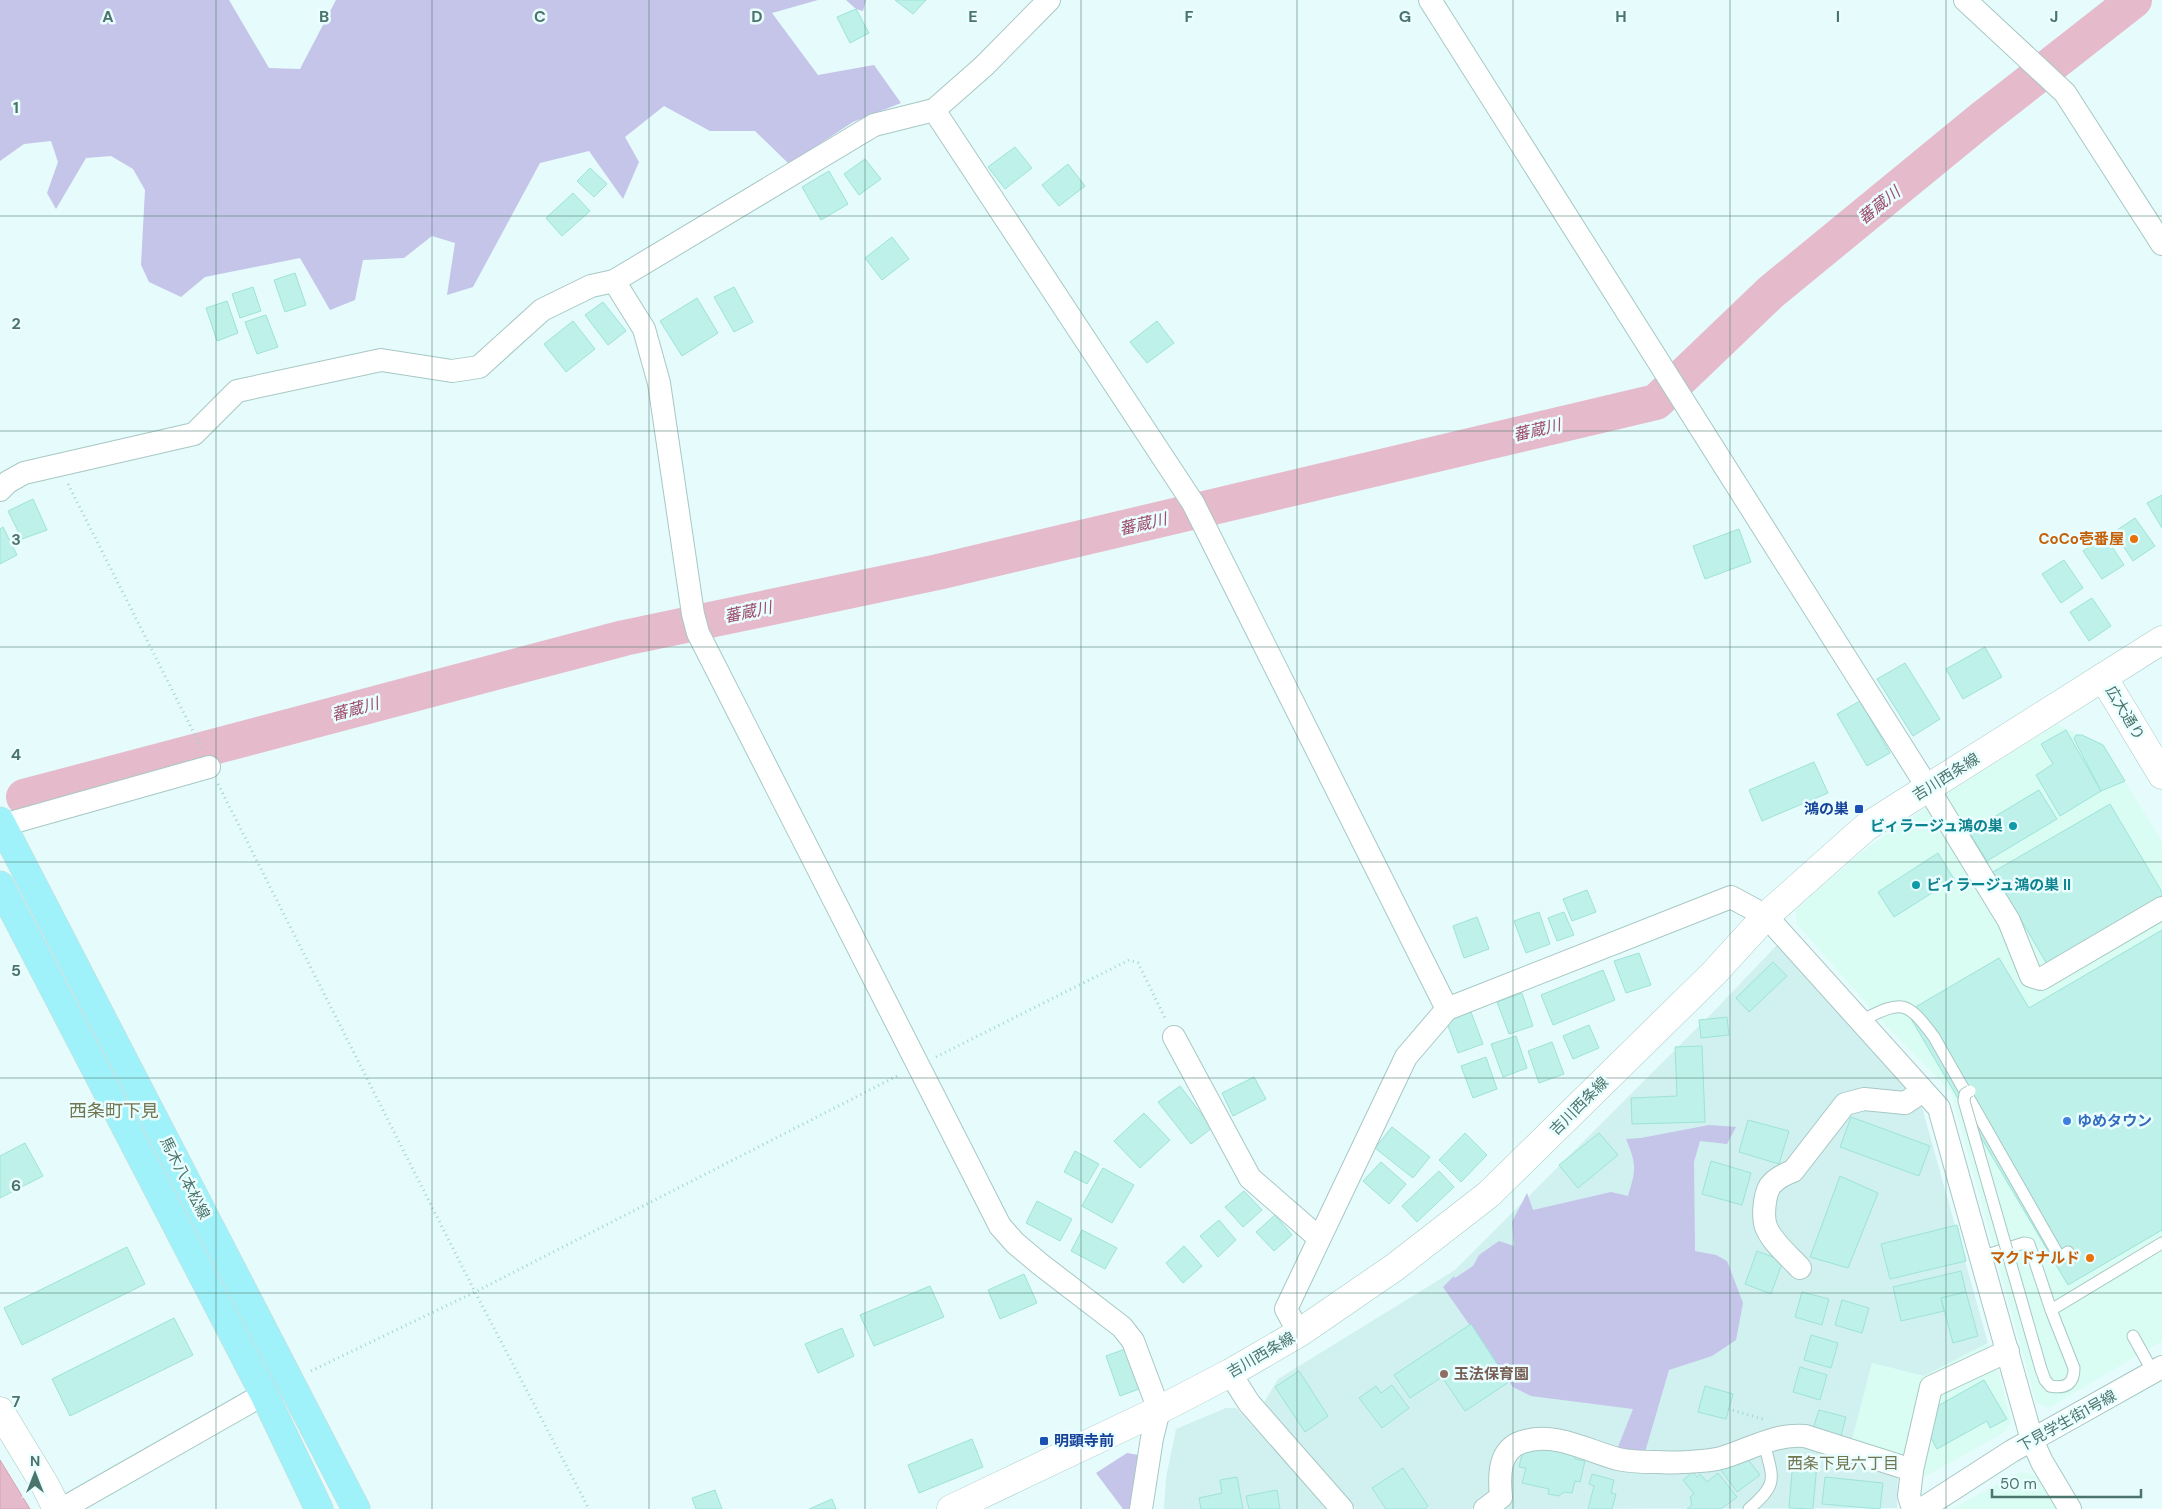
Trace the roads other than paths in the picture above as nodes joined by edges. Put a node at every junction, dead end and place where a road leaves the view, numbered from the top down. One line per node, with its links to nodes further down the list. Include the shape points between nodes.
1 (1049, 0): 4 (street, via 984,66)
2 (1430, 0): 12 (street)
3 (1965, 0): 5 (street, via 2065,93)
4 (934, 110): 6 (street, via 874,125); 17 (street, via 1197,511)
5 (2162, 244)
6 (614, 281): 7 (street, via 591,286 542,310 478,367 452,370 381,360 237,391 194,434 24,473); 34 (street, via 644,329 659,383 695,624 1000,1226 1034,1259 1122,1327 1132,1341)
7 (0, 490)
8 (2162, 640): 9 (main road, 吉川西条線)
9 (2103, 677): 11 (main road, 広大通り); 12 (main road, 吉川西条線)
10 (209, 767): 13 (street)
11 (2162, 775)
12 (1928, 788): 15 (street, via 2009,921 2031,976 2041,979); 16 (main road, 吉川西条線, via 1866,827)
13 (1, 824): 43 (main road, 馬木八本松線)
14 (0, 885): 33 (main road, 馬木八本松線)
15 (2162, 908)
16 (1766, 916): 17 (street, via 1731,897); 18 (street); 28 (main road, 吉川西条線, via 1714,973 1489,1194 1395,1267)
17 (1447, 1009): 22 (street, via 1406,1057)
18 (1860, 1021): 20 (street); 24 (lane, via 1891,1006 1905,1007 1917,1014 1934,1037 2060,1258)
19 (1174, 1037): 22 (street, via 1250,1178)
20 (1924, 1092): 25 (street, via 1939,1108); 26 (street, via 1905,1103 1864,1099 1845,1104 1793,1171 1781,1176 1770,1187 1764,1208 1766,1227)
21 (1970, 1092): 27 (lane, bridge, via 1965,1094 1964,1101 2041,1369 2050,1386 2064,1388 2071,1384 2074,1368)
22 (1319, 1238): 28 (street, via 1286,1309)
23 (2162, 1243): 27 (lane)
24 (2068, 1252)
25 (1981, 1257): 27 (lane, via 2024,1243 2030,1244); 30 (street)
26 (1800, 1268)
27 (2051, 1310)
28 (1299, 1333): 32 (main road, 吉川西条線)
29 (2133, 1336): 31 (lane)
30 (2008, 1351): 36 (street); 38 (street, via 1931,1387)
31 (2158, 1369): 36 (street, 下見学生街1号線)
32 (1230, 1373): 34 (main road, 吉川西条線); 46 (street, via 1250,1403)
33 (264, 1394): 41 (street); 42 (main road, 馬木八本松線)
34 (1159, 1410): 44 (main road, 吉川西条線); 45 (street)
35 (0, 1411): 40 (main road, via 46,1485)
36 (2032, 1440): 39 (street); 50 (street, 下見学生街1号線)
37 (1764, 1443): 38 (street, via 1790,1435 1805,1436); 47 (street, via 1719,1459 1658,1463 1619,1459 1554,1440 1535,1439 1520,1443 1507,1454 1500,1467 1500,1497); 48 (lane, via 1773,1478 1766,1494)
38 (1912, 1470): 49 (street, via 1909,1496)
39 (2066, 1508)
40 (57, 1509)
41 (62, 1509)
42 (319, 1509)
43 (356, 1509)
44 (951, 1509)
45 (1141, 1509)
46 (1342, 1509)
47 (1484, 1509)
48 (1749, 1509)
49 (1913, 1509)
50 (1922, 1509)

